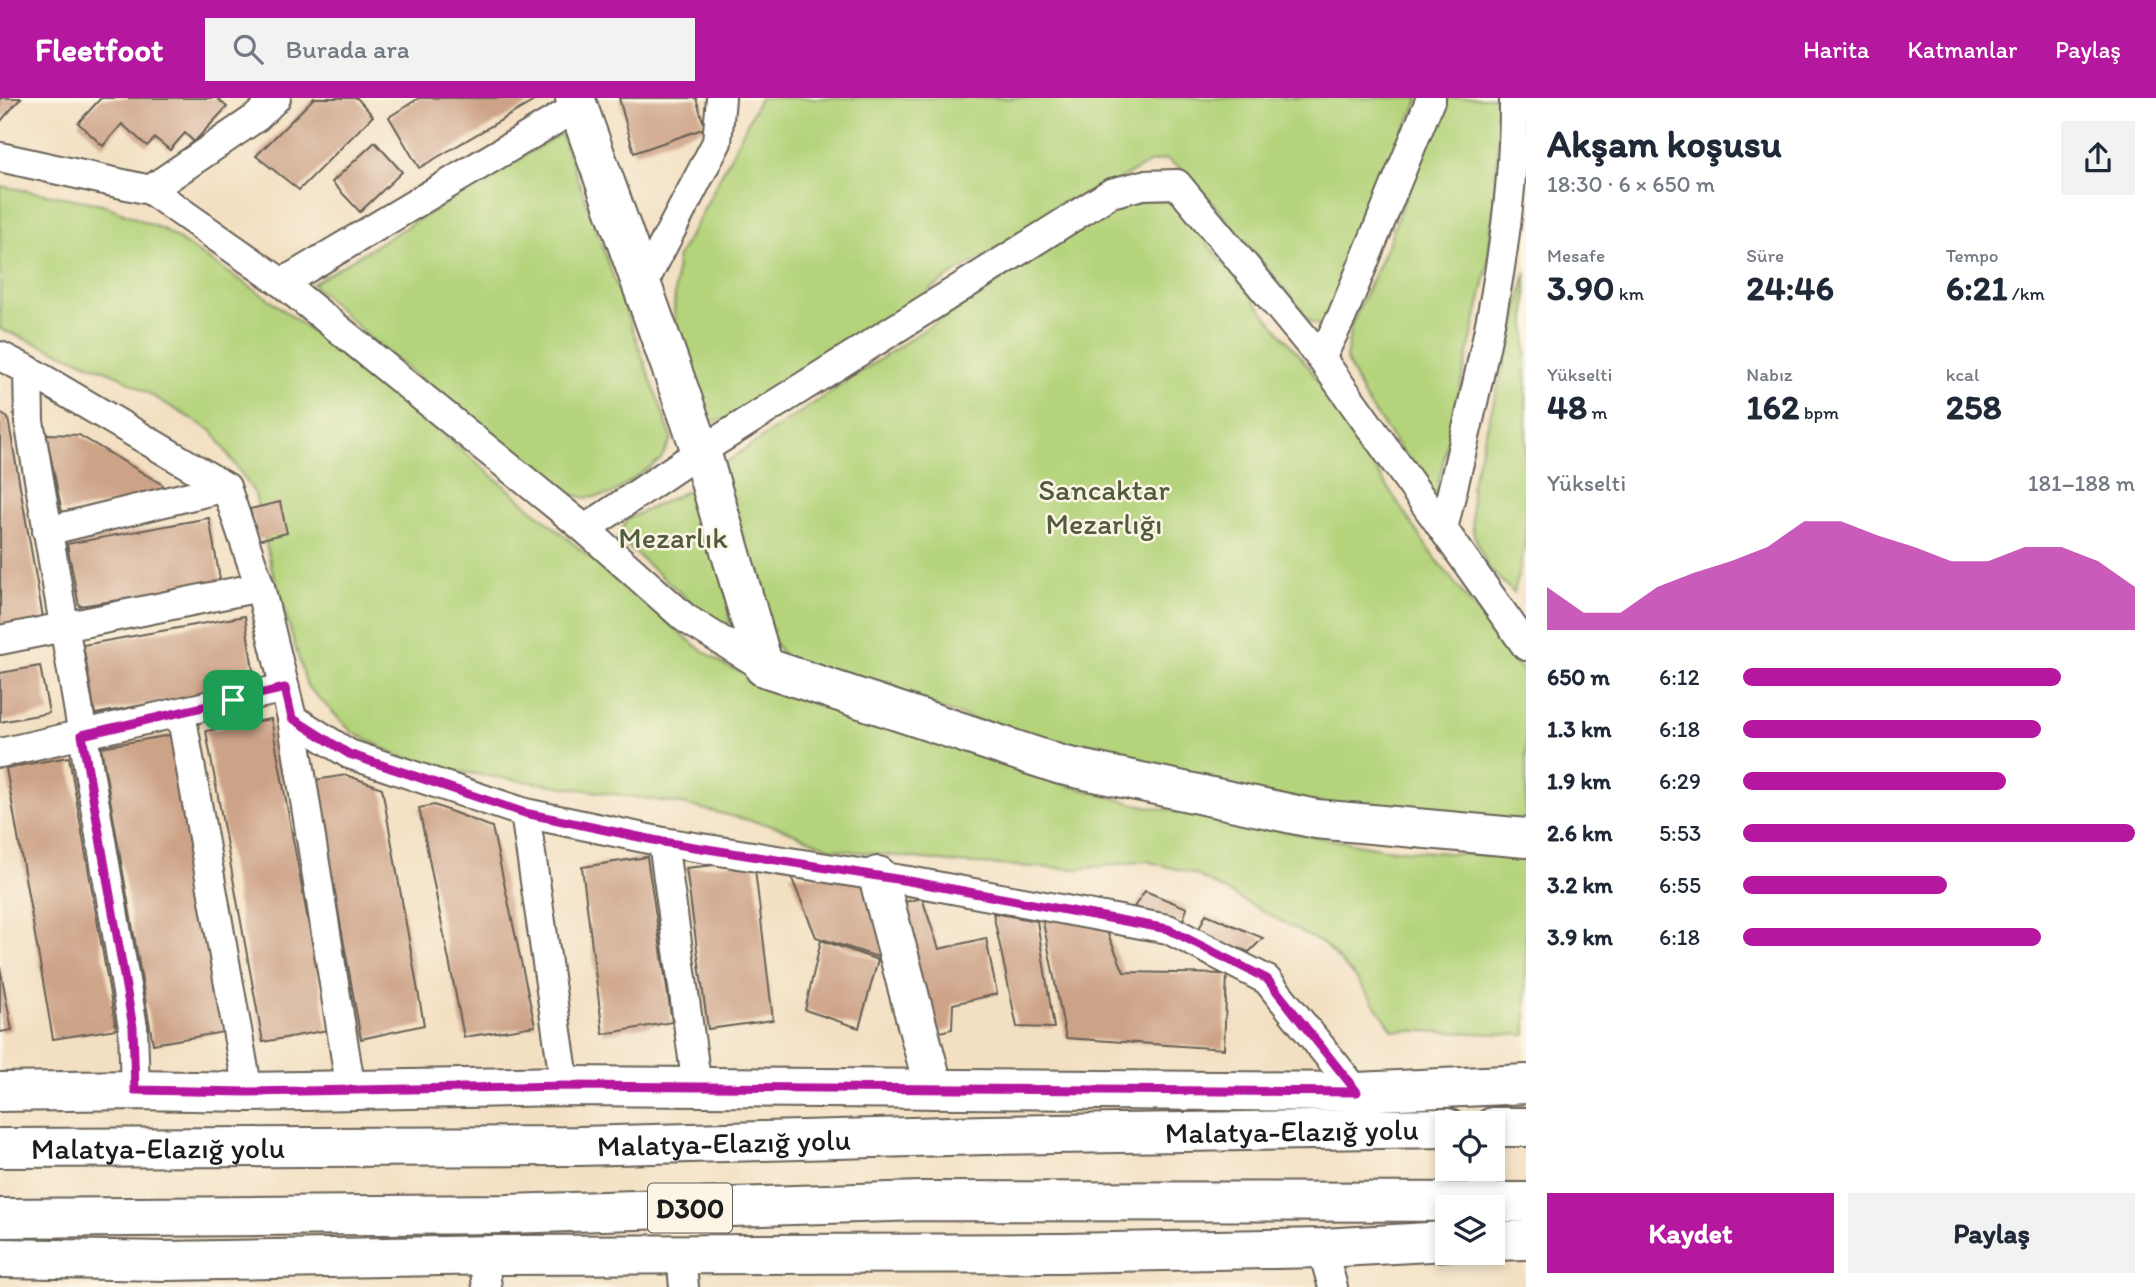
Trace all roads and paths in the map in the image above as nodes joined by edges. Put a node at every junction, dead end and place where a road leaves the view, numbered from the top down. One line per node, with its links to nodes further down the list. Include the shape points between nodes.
1 (276, 98): 7 (street, via 257,117)
2 (721, 98): 9 (street, via 717,142)
3 (1431, 98): 11 (street)
4 (1514, 98): 16 (street, via 1515,152 1503,253 1488,339)
5 (576, 102): 8 (street); 9 (main road)
6 (0, 157): 7 (street)
7 (150, 190): 8 (street)
8 (282, 283): 15 (street)
9 (642, 286): 13 (main road)
10 (0, 356): 12 (street)
11 (1321, 358): 13 (street, via 1177,184 1143,185 1111,193); 16 (street)
12 (27, 370): 14 (street); 17 (street, via 29,421)
13 (701, 452): 15 (street); 22 (main road)
14 (226, 487): 17 (street); 18 (street)
15 (585, 529): 22 (street, via 685,618)
16 (1443, 529): 21 (street)
17 (47, 531): 19 (street)
18 (260, 587): 19 (street); 23 (street)
19 (64, 628): 20 (street); 26 (street)
20 (0, 640)
21 (1526, 646)
22 (764, 667): 29 (main road, via 1061,765 1316,819)
23 (285, 688): 24 (street); 25 (street)
24 (181, 713): 26 (street); 40 (street)
25 (292, 718): 28 (street, via 349,754); 38 (street)
26 (82, 735): 27 (street); 37 (street, via 133,1027)
27 (0, 753)
28 (525, 813): 30 (street); 33 (street)
29 (1526, 838)
30 (663, 842): 31 (street); 34 (street)
31 (878, 876): 36 (main road); 41 (street, via 1168,929 1267,979)
32 (1526, 1084): 41 (main road)
33 (565, 1086): 34 (main road); 38 (main road)
34 (697, 1087): 35 (main road)
35 (824, 1087): 36 (main road); 46 (main road)
36 (934, 1089): 41 (main road)
37 (135, 1090): 39 (main road); 40 (main road)
38 (351, 1091): 40 (main road)
39 (0, 1092)
40 (248, 1092)
41 (1357, 1092): 45 (street)
42 (1526, 1126): 43 (main road)
43 (1505, 1127)
44 (1435, 1128): 45 (main road, Malatya-Elazığ yolu / D300)
45 (1388, 1129): 46 (main road, Malatya-Elazığ yolu / D300)
46 (986, 1135): 47 (main road, Malatya-Elazığ yolu / D300, via 579,1146)
47 (0, 1148)
48 (1526, 1202): 49 (main road, D300, via 922,1200 507,1214)
49 (0, 1218)
50 (1526, 1240): 51 (main road)
51 (1505, 1241)
52 (1435, 1242): 53 (main road)
53 (1322, 1248): 55 (main road, via 1062,1253); 57 (street)
54 (0, 1258): 56 (main road)
55 (682, 1270): 56 (main road)
56 (485, 1271)
57 (1333, 1287)

